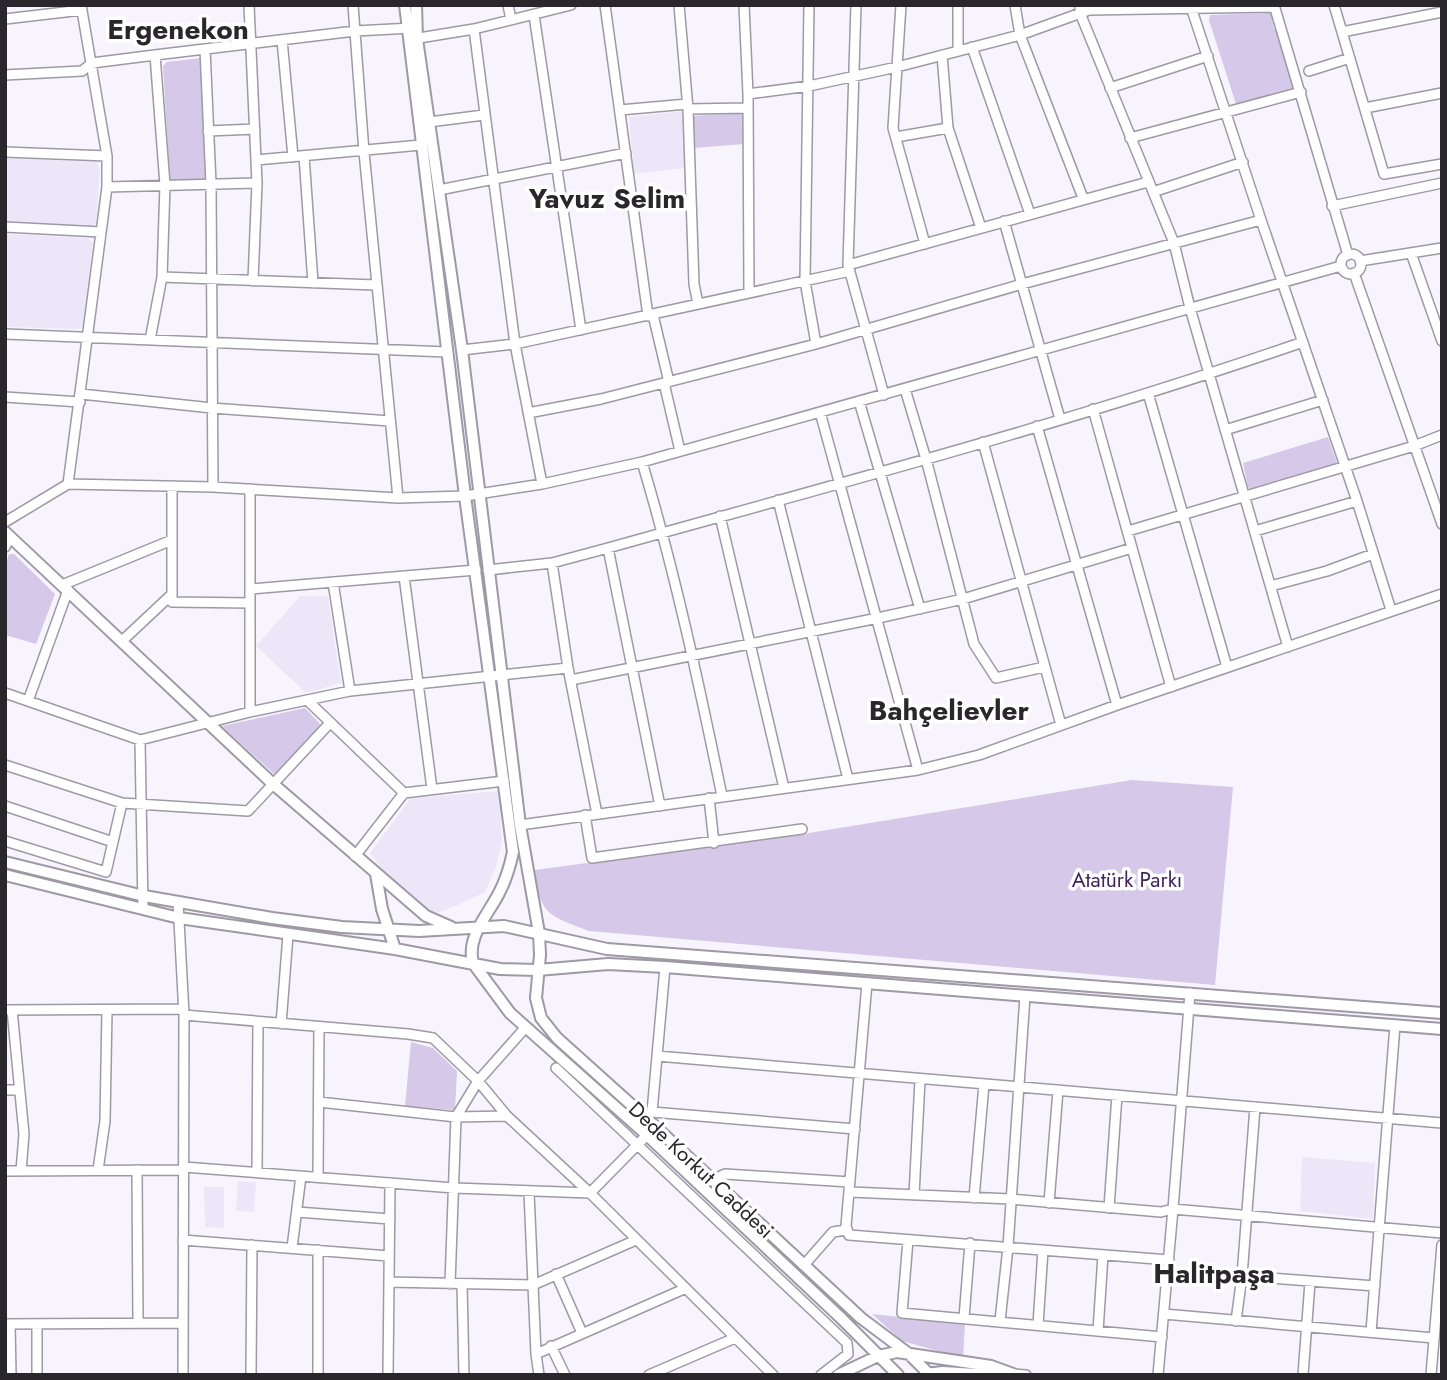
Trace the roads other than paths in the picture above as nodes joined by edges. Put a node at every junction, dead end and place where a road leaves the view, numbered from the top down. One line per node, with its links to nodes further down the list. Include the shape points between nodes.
1 (249, 5): 30 (street)
2 (353, 5): 25 (street)
3 (405, 5): 27 (main road)
4 (416, 5): 27 (main road)
5 (508, 5): 23 (street)
6 (571, 5): 21 (street)
7 (605, 5): 51 (street)
8 (679, 5): 48 (street)
9 (744, 5): 47 (street)
10 (809, 5): 43 (street)
11 (856, 5): 42 (street)
12 (901, 5): 39 (street)
13 (958, 5): 33 (street)
14 (1015, 5): 28 (street)
15 (1334, 5): 26 (street)
16 (1274, 6): 17 (street); 45 (street)
17 (1191, 7): 19 (street); 36 (street)
18 (82, 8): 22 (street); 38 (street)
19 (1080, 9): 28 (street); 44 (street)
20 (1442, 12): 26 (street)
21 (534, 15): 23 (street); 70 (street)
22 (5, 19)
23 (511, 20): 24 (street)
24 (474, 29): 27 (street); 53 (street)
25 (355, 31): 27 (street); 29 (street); 62 (street)
26 (1342, 32): 37 (street)
27 (412, 33): 54 (main road); 60 (main road)
28 (1020, 35): 31 (street); 80 (street)
29 (282, 40): 30 (street); 66 (street)
30 (252, 43): 32 (street); 56 (street)
31 (972, 47): 33 (street); 82 (street)
32 (205, 49): 34 (street); 57 (street)
33 (958, 51): 35 (street)
34 (156, 55): 38 (street); 76 (street)
35 (942, 55): 39 (street); 55 (street)
36 (1208, 56): 44 (street); 52 (street)
37 (1350, 58): 40 (street); 50 (street)
38 (92, 63): 41 (street, via 82,71); 64 (street)
39 (897, 67): 42 (street); 58 (street)
40 (1309, 71)
41 (5, 75)
42 (853, 78): 43 (street); 95 (street)
43 (809, 86): 47 (street); 100 (street)
44 (1110, 88): 59 (street)
45 (1301, 92): 52 (street); 81 (street)
46 (1442, 93): 50 (street)
47 (748, 94): 49 (street)
48 (688, 106): 49 (street); 51 (street); 106 (street)
49 (748, 108): 105 (street)
50 (1365, 108): 69 (street, via 1384,174)
51 (620, 110): 63 (street)
52 (1227, 111): 59 (street); 68 (street)
53 (484, 115): 54 (street); 71 (street)
54 (429, 122): 78 (main road)
55 (948, 128): 58 (street); 86 (street)
56 (255, 129): 57 (street); 67 (street)
57 (208, 131): 75 (street)
58 (896, 137): 89 (street)
59 (1130, 138): 72 (street)
60 (421, 145): 62 (street); 123 (main road)
61 (5, 152): 64 (street)
62 (364, 152): 65 (street); 104 (street)
63 (626, 153): 70 (street); 108 (street)
64 (107, 156): 77 (street)
65 (304, 156): 66 (street); 102 (street)
66 (293, 157): 67 (street)
67 (256, 160): 73 (street)
68 (1243, 162): 79 (street); 83 (street)
69 (1442, 164)
70 (556, 167): 71 (street); 111 (street)
71 (493, 180): 78 (street); 118 (street)
72 (1148, 182): 79 (street); 80 (street)
73 (257, 183): 75 (street); 99 (street)
74 (1442, 183): 81 (street)
75 (211, 184): 76 (street); 98 (street)
76 (165, 185): 77 (street); 97 (street)
77 (107, 187): 87 (street)
78 (439, 190): 122 (main road)
79 (1153, 192): 88 (street)
80 (1083, 198): 82 (street)
81 (1332, 206): 92 (street)
82 (1030, 214): 84 (street)
83 (1261, 220): 88 (street); 101 (street)
84 (1004, 222): 86 (street); 103 (street)
85 (5, 227): 87 (street)
86 (981, 228): 89 (street)
87 (101, 232): 113 (street)
88 (1174, 243): 103 (street); 107 (street)
89 (925, 244): 95 (street)
90 (1442, 248): 91 (street)
91 (1410, 253): 93 (street); 109 (street)
92 (1348, 255): 93 (street); 94 (street)
93 (1360, 261): 96 (street)
94 (1341, 265): 96 (street, via 1346,273); 101 (street)
95 (849, 268): 100 (street); 110 (street)
96 (1354, 274): 143 (street)
97 (162, 277): 98 (street); 114 (street)
98 (211, 279): 99 (street); 117 (street)
99 (253, 281): 102 (street)
100 (805, 281): 105 (street); 119 (street)
101 (1283, 281): 107 (street); 116 (street)
102 (313, 283): 104 (street)
103 (1022, 284): 110 (street); 120 (street)
104 (376, 285): 121 (street)
105 (749, 293): 106 (street)
106 (698, 304): 108 (street)
107 (1190, 308): 120 (street); 124 (street)
108 (651, 315): 111 (street); 125 (street)
109 (1438, 317): 115 (street)
110 (865, 328): 119 (street); 128 (street)
111 (581, 330): 118 (street)
112 (5, 334): 113 (street)
113 (89, 337): 114 (street); 130 (street)
114 (150, 340): 117 (street)
115 (1442, 341)
116 (1303, 342): 124 (street); 131 (street)
117 (212, 343): 121 (street); 133 (street)
118 (515, 344): 122 (street); 136 (street)
119 (817, 344): 125 (street)
120 (1041, 349): 126 (street); 137 (street)
121 (383, 350): 123 (street); 138 (street)
122 (461, 350): 155 (main road)
123 (447, 352): 156 (main road)
124 (1209, 375): 127 (street); 140 (street)
125 (667, 383): 136 (street); 144 (street)
126 (905, 389): 128 (street); 145 (street)
127 (1148, 393): 134 (street); 161 (street)
128 (884, 395): 132 (street)
129 (5, 397): 130 (street)
130 (80, 398): 133 (street); 150 (street)
131 (1323, 400): 140 (street); 147 (street)
132 (859, 401): 135 (street); 148 (street)
133 (212, 408): 138 (street); 153 (street)
134 (1093, 409): 137 (street); 165 (street)
135 (820, 412): 144 (street); 149 (street)
136 (528, 413): 151 (street)
137 (1060, 419): 139 (street)
138 (390, 421): 158 (street)
139 (1037, 426): 142 (street); 174 (street)
140 (1225, 430): 157 (street)
141 (1442, 435): 143 (street)
142 (983, 442): 145 (street); 177 (street)
143 (1414, 446): 147 (street); 164 (street)
144 (680, 451): 146 (street)
145 (926, 459): 148 (street); 184 (street)
146 (642, 462): 151 (street); 167 (street)
147 (1345, 466): 157 (street); 160 (street)
148 (880, 471): 149 (street); 186 (street)
149 (839, 483): 159 (street); 188 (street)
150 (68, 484): 152 (street); 163 (street)
151 (542, 484): 155 (street)
152 (172, 486): 153 (street); 169 (street)
153 (212, 487): 154 (street)
154 (250, 489): 158 (street); 181 (street)
155 (480, 494): 156 (street); 175 (main road)
156 (466, 496): 158 (street); 175 (main road)
157 (1245, 497): 161 (street); 166 (street)
158 (398, 498)
159 (778, 500): 162 (street); 189 (street)
160 (1357, 502): 166 (street); 172 (street)
161 (1182, 514): 165 (street); 197 (street)
162 (720, 516): 167 (street); 191 (street)
163 (5, 522)
164 (1442, 524)
165 (1128, 531): 171 (street)
166 (1255, 531): 179 (street)
167 (663, 532): 170 (street); 193 (street)
168 (7, 539): 180 (main road)
169 (172, 540): 180 (street); 183 (street)
170 (608, 548): 173 (street); 195 (street)
171 (1132, 548): 174 (street); 202 (street)
172 (1373, 554): 179 (street); 187 (street)
173 (552, 563): 175 (street); 194 (street)
174 (1075, 564): 177 (street); 207 (street)
175 (482, 570): 176 (street); 198 (main road, Dede Korkut Caddesi); 199 (main road)
176 (404, 576): 178 (street); 201 (street)
177 (1021, 581): 184 (street); 196 (street)
178 (333, 582): 181 (street); 203 (street)
179 (1271, 586): 192 (street)
180 (65, 588): 190 (main road); 206 (street)
181 (250, 589): 185 (street)
182 (1442, 594): 187 (street)
183 (170, 596): 185 (street, via 172,602); 190 (street)
184 (963, 599): 186 (street); 196 (street, via 974,644 996,678)
185 (250, 603): 208 (street)
186 (920, 609): 188 (street)
187 (1391, 610): 192 (street)
188 (878, 618): 189 (street); 214 (street)
189 (811, 632): 191 (street); 215 (street)
190 (122, 641): 209 (main road)
191 (750, 643): 193 (street); 218 (street)
192 (1288, 646): 197 (street)
193 (692, 654): 195 (street); 221 (street)
194 (568, 667): 198 (street); 200 (street)
195 (632, 667): 200 (street); 226 (street)
196 (1044, 667): 211 (street)
197 (1227, 667): 202 (street)
198 (503, 674): 199 (street); 229 (main road, Dede Korkut Caddesi)
199 (491, 675): 201 (street); 216 (main road)
200 (571, 680): 227 (street)
201 (418, 683): 203 (street); 219 (street)
202 (1171, 687): 207 (street)
203 (350, 691): 205 (street)
204 (5, 693): 206 (street)
205 (307, 700): 208 (street); 210 (street)
206 (28, 701): 212 (street)
207 (1117, 705): 211 (street)
208 (250, 712): 209 (street)
209 (206, 723): 212 (street); 217 (main road)
210 (330, 723): 217 (street); 220 (street)
211 (1061, 725): 214 (street, via 979,755)
212 (140, 740): 224 (street)
213 (5, 765): 223 (street)
214 (918, 770): 215 (street)
215 (848, 779): 218 (street)
216 (504, 781): 219 (street); 242 (main road, via 513,852 499,893)
217 (272, 783): 224 (street, via 248,811); 234 (main road)
218 (784, 788): 221 (street)
219 (432, 789): 220 (street)
220 (404, 793): 234 (street)
221 (722, 796): 222 (street)
222 (709, 798): 226 (street); 233 (street)
223 (122, 803): 224 (street); 232 (street)
224 (140, 804): 238 (street)
225 (5, 806): 232 (street)
226 (660, 806): 227 (street)
227 (597, 814): 228 (street)
228 (585, 815): 229 (street); 233 (street, via 592,858)
229 (520, 825): 245 (main road, Dede Korkut Caddesi)
230 (802, 830): 233 (street)
231 (5, 841): 232 (street, via 106,872)
232 (113, 842)
233 (714, 843)
234 (355, 856): 236 (main road)
235 (5, 862): 238 (main road)
236 (376, 874): 243 (main road, via 426,916); 244 (main road)
237 (5, 875): 240 (main road)
238 (144, 896): 239 (main road); 240 (street)
239 (178, 902): 241 (street); 244 (main road, via 272,918)
240 (143, 909): 241 (main road)
241 (179, 918): 246 (main road); 257 (street)
242 (479, 927): 243 (main road); 245 (main road, via 504,926); 248 (main road, via 471,953)
243 (453, 928): 244 (main road)
244 (388, 929): 247 (main road)
245 (538, 933): 250 (main road, Dede Korkut Caddesi); 252 (main road, via 607,949)
246 (288, 934): 247 (main road); 260 (street)
247 (395, 949): 248 (main road)
248 (473, 963): 250 (main road); 263 (main road, Dede Korkut Caddesi)
249 (665, 967): 250 (main road, via 608,964); 251 (main road); 265 (street)
250 (538, 970): 279 (main road, Dede Korkut Caddesi, via 536,998 541,1018 557,1038)
251 (867, 983): 253 (main road); 267 (street)
252 (1190, 993): 254 (street); 258 (main road)
253 (1025, 996): 254 (main road); 271 (street)
254 (1189, 1009): 261 (main road); 276 (street)
255 (9, 1010): 256 (street); 273 (street)
256 (107, 1010): 257 (street); 288 (street, via 105,1121)
257 (184, 1012): 259 (street); 287 (street)
258 (1442, 1013)
259 (258, 1022): 260 (street); 292 (street)
260 (281, 1024): 262 (street)
261 (1395, 1025): 264 (main road); 282 (street)
262 (319, 1027): 269 (street, via 433,1038); 277 (street)
263 (525, 1028): 269 (street); 285 (main road, Dede Korkut Caddesi)
264 (1442, 1029)
265 (657, 1056): 267 (street); 279 (street)
266 (556, 1068): 286 (street)
267 (860, 1075): 268 (street); 284 (street)
268 (920, 1080): 270 (street); 301 (street)
269 (478, 1081): 280 (street); 281 (street)
270 (984, 1084): 271 (street); 302 (street)
271 (1020, 1087): 274 (street); 303 (street)
272 (5, 1090): 273 (street)
273 (19, 1090): 291 (street, via 24,1133)
274 (1058, 1090): 275 (street); 304 (street)
275 (1117, 1095): 276 (street); 305 (street)
276 (1183, 1100): 278 (street); 306 (street)
277 (319, 1102): 281 (street); 294 (street)
278 (1255, 1107): 282 (street); 308 (street)
279 (649, 1115): 284 (street); 295 (main road, Dede Korkut Caddesi)
280 (507, 1116): 281 (street); 300 (street)
281 (456, 1117): 298 (street)
282 (1389, 1119): 283 (street); 310 (street)
283 (1442, 1123)
284 (855, 1129): 297 (street)
285 (647, 1135): 286 (street); 356 (main road, Dede Korkut Caddesi)
286 (636, 1144): 300 (street); 371 (street, via 847,1343 848,1354)
287 (184, 1168): 289 (street); 292 (street); 313 (street)
288 (98, 1170): 289 (street); 291 (street)
289 (137, 1170): 341 (street)
290 (5, 1171): 291 (street)
291 (21, 1171)
292 (257, 1172): 293 (street)
293 (301, 1176): 294 (street); 307 (street)
294 (318, 1177): 296 (street)
295 (712, 1180): 297 (street, via 725,1174); 326 (main road, Dede Korkut Caddesi)
296 (390, 1183): 298 (street); 309 (street)
297 (850, 1187): 301 (street); 311 (street)
298 (454, 1188): 299 (street); 332 (street)
299 (529, 1192): 300 (street); 334 (street)
300 (590, 1193): 314 (street)
301 (914, 1195): 302 (street)
302 (974, 1198): 303 (street)
303 (1011, 1199): 304 (street); 319 (street)
304 (1049, 1203): 305 (street)
305 (1109, 1208): 306 (street)
306 (1173, 1209): 308 (street); 325 (street)
307 (297, 1212): 309 (street); 320 (street)
308 (1246, 1215): 310 (street); 329 (street)
309 (390, 1219): 324 (street)
310 (1381, 1227): 312 (street); 335 (street)
311 (846, 1230): 315 (street, via 850,1236); 326 (street, via 834,1232)
312 (1442, 1233)
313 (183, 1240): 317 (street); 342 (street)
314 (636, 1240): 328 (street); 336 (street)
315 (908, 1240): 316 (street); 338 (street, via 902,1313)
316 (970, 1243): 319 (street); 338 (street)
317 (251, 1245): 320 (street); 363 (street)
318 (1442, 1245): 327 (street)
319 (1007, 1247): 322 (street); 339 (street)
320 (292, 1248): 321 (street)
321 (318, 1250): 324 (street); 364 (street)
322 (1043, 1250): 323 (street); 345 (street)
323 (1103, 1255): 325 (street); 347 (street)
324 (388, 1256): 330 (street)
325 (1169, 1260): 337 (street)
326 (804, 1265): 355 (main road, Dede Korkut Caddesi, via 861,1318)
327 (1441, 1272): 352 (street)
328 (556, 1274): 334 (street); 349 (street)
329 (1242, 1276): 331 (street); 340 (street)
330 (389, 1282): 332 (street); 365 (street)
331 (1310, 1282): 335 (street); 346 (street)
332 (450, 1284): 333 (street)
333 (462, 1284): 334 (street); 366 (street)
334 (533, 1285): 354 (street)
335 (1375, 1286): 348 (street)
336 (684, 1289): 349 (street); 351 (street)
337 (1164, 1314): 340 (street); 350 (street)
338 (964, 1318): 339 (street)
339 (1000, 1321): 345 (street)
340 (1236, 1321): 346 (street)
341 (138, 1323): 342 (street); 344 (street)
342 (183, 1323): 362 (street)
343 (8, 1324): 344 (street); 360 (street)
344 (37, 1324): 361 (street)
345 (1038, 1325): 347 (street)
346 (1307, 1327): 348 (street); 378 (street)
347 (1098, 1331): 350 (street)
348 (1371, 1332): 352 (street)
349 (583, 1333): 353 (street)
350 (1162, 1337): 377 (street)
351 (735, 1338): 369 (street); 370 (street)
352 (1434, 1338): 379 (street)
353 (551, 1346): 354 (street); 368 (street)
354 (536, 1354): 367 (street)
355 (909, 1354): 356 (main road); 358 (main road, Dede Korkut Caddesi); 359 (main road, via 991,1366)
356 (878, 1356): 372 (main road); 373 (main road, Dede Korkut Caddesi)
357 (957, 1373): 358 (main road); 374 (main road)
358 (927, 1374)
359 (1013, 1374): 375 (main road); 376 (street)
360 (11, 1375)
361 (37, 1375)
362 (183, 1375)
363 (251, 1375)
364 (317, 1375)
365 (388, 1375)
366 (464, 1375)
367 (539, 1375)
368 (565, 1375)
369 (649, 1375)
370 (773, 1375)
371 (821, 1375)
372 (838, 1375)
373 (898, 1375)
374 (990, 1375)
375 (1004, 1375)
376 (1026, 1375)
377 (1158, 1375)
378 (1303, 1375)
379 (1431, 1375)

